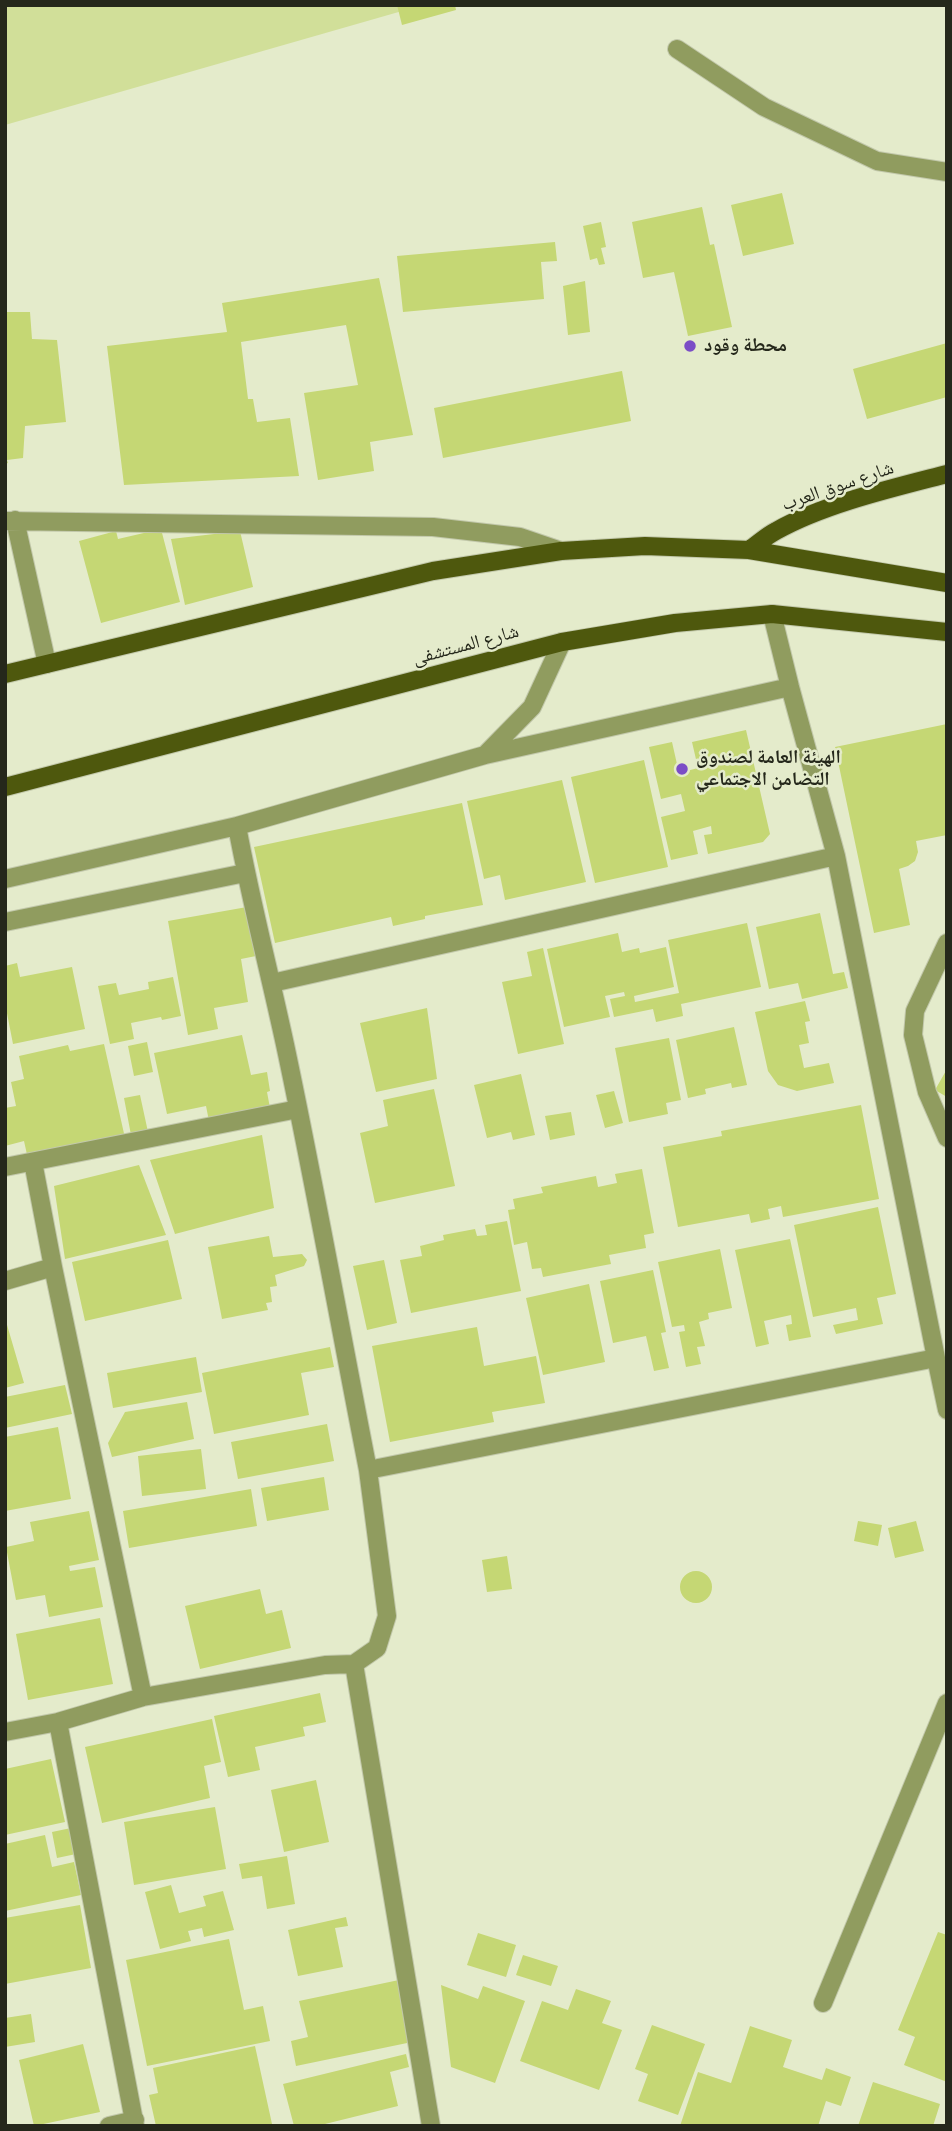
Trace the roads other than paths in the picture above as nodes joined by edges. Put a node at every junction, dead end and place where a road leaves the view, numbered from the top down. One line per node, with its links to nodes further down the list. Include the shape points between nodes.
1 (677, 49): 2 (street, via 764,107 877,162)
2 (947, 172)
3 (947, 474): 5 (main road, شارع سوق العرب, via 818,513 776,531)
4 (10, 520): 6 (street, via 433,527 520,537); 11 (street)
5 (749, 550): 6 (main road, via 645,546); 7 (main road)
6 (561, 551): 11 (main road, via 433,571)
7 (947, 583)
8 (772, 614): 9 (main road, شارع المستشفى); 10 (main road, شارع المستشفى, via 675,622); 13 (street)
9 (947, 632)
10 (562, 642): 14 (street, via 533,707); 15 (main road, شارع المستشفى)
11 (47, 663): 12 (main road)
12 (5, 674)
13 (790, 687): 14 (street); 17 (street)
14 (485, 755): 16 (street)
15 (5, 787)
16 (237, 826): 18 (street); 19 (street)
17 (836, 856): 22 (street); 29 (street)
18 (245, 873): 20 (street); 22 (street)
19 (5, 879)
20 (5, 922)
21 (947, 943): 24 (street, via 915,1011 913,1035 927,1092)
22 (272, 983): 23 (street)
23 (298, 1109): 25 (street); 31 (street)
24 (947, 1138)
25 (33, 1162): 26 (street); 27 (street)
26 (5, 1167)
27 (53, 1267): 28 (street); 33 (street)
28 (5, 1281)
29 (936, 1358): 30 (street); 31 (street)
30 (947, 1410)
31 (368, 1470): 32 (street, via 387,1616 377,1648)
32 (354, 1664): 33 (street); 40 (street)
33 (143, 1697): 35 (street)
34 (947, 1703): 37 (street)
35 (58, 1722): 36 (street); 38 (street)
36 (5, 1732)
37 (823, 2003)
38 (135, 2123): 39 (street)
39 (109, 2126)
40 (431, 2126)

